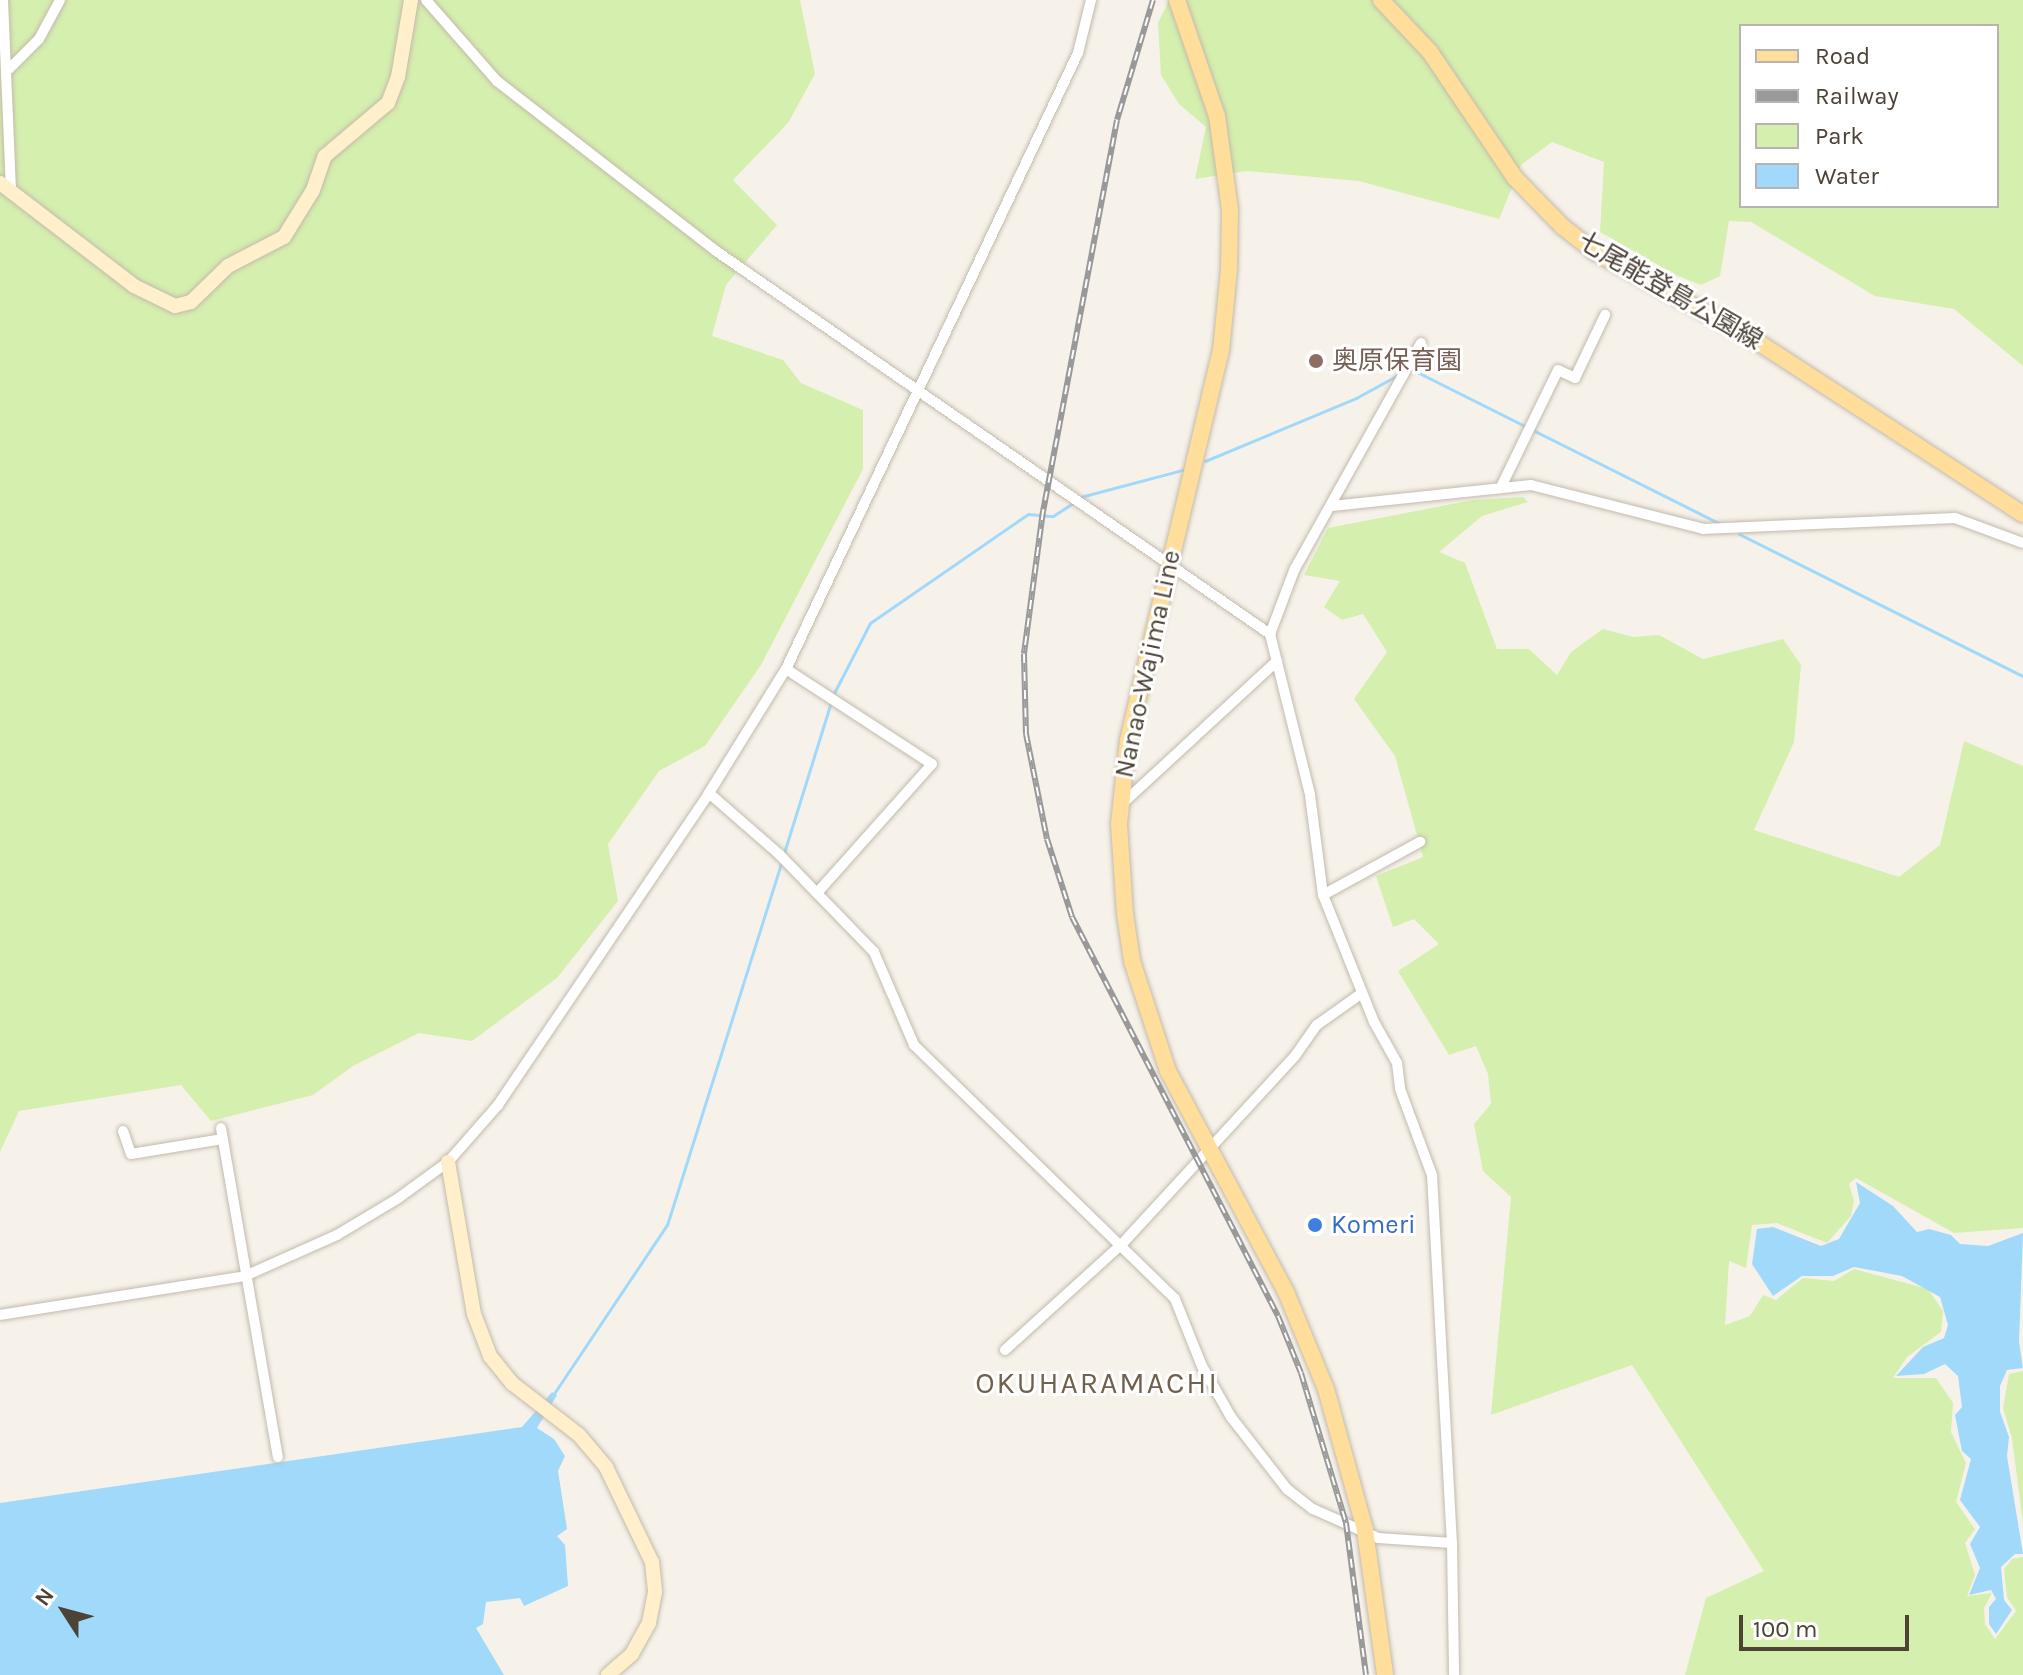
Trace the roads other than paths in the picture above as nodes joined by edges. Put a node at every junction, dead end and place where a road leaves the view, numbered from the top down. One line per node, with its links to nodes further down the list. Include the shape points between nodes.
1 (3, 0): 8 (street)
2 (60, 0): 8 (street, via 39,39)
3 (411, 0): 9 (street, via 398,77 388,103 325,156 313,190 284,237 228,266 191,302 175,306 134,286)
4 (426, 0): 12 (street, via 497,81 716,251)
5 (1091, 0): 12 (street, via 1078,53)
6 (1177, 0): 17 (main road, Nanao-Wajima Line, via 1217,116 1226,164 1229,269 1221,350)
7 (1381, 0): 15 (main road, 七尾能登島公園線, via 1430,52 1515,178 1563,227 1595,252 1775,353)
8 (9, 69): 9 (street)
9 (6, 187)
10 (1605, 315): 13 (street, via 1575,378 1558,370)
11 (1421, 343): 14 (street)
12 (919, 393): 17 (street); 20 (street)
13 (1501, 487): 14 (street); 16 (street, via 1531,485 1703,529 1955,518)
14 (1332, 506): 18 (street, via 1295,568)
15 (2023, 514)
16 (2023, 543)
17 (1169, 562): 18 (street); 22 (main road, Nanao-Wajima Line, via 1134,706)
18 (1270, 634): 19 (street)
19 (1277, 661): 22 (street); 25 (street, via 1310,795)
20 (786, 669): 21 (street); 24 (street, via 932,764)
21 (709, 793): 24 (street); 29 (street, via 498,1105)
22 (1121, 805): 28 (main road, Nanao-Wajima Line, via 1121,871 1132,961 1168,1071)
23 (1420, 842): 25 (street)
24 (817, 893): 30 (street, via 874,952 914,1045)
25 (1323, 895): 26 (street)
26 (1362, 993): 28 (street, via 1317,1025); 36 (street, via 1397,1063 1400,1089 1432,1175)
27 (123, 1131): 31 (street, via 131,1154 222,1133)
28 (1210, 1151): 30 (street); 35 (main road, Nanao-Wajima Line, via 1299,1321 1341,1432)
29 (448, 1162): 31 (street, via 337,1235); 37 (street, via 474,1314 490,1356 579,1435 606,1467 652,1562 655,1592 649,1623 632,1654)
30 (1122, 1244): 33 (street); 35 (street, via 1175,1299 1202,1366 1262,1462 1313,1509)
31 (245, 1276): 32 (street); 34 (street)
32 (0, 1315)
33 (1005, 1350)
34 (278, 1457)
35 (1365, 1530): 36 (street, via 1378,1538); 38 (main road, Nanao-Wajima Line)
36 (1452, 1543): 39 (street)
37 (608, 1675)
38 (1385, 1675)
39 (1454, 1675)

